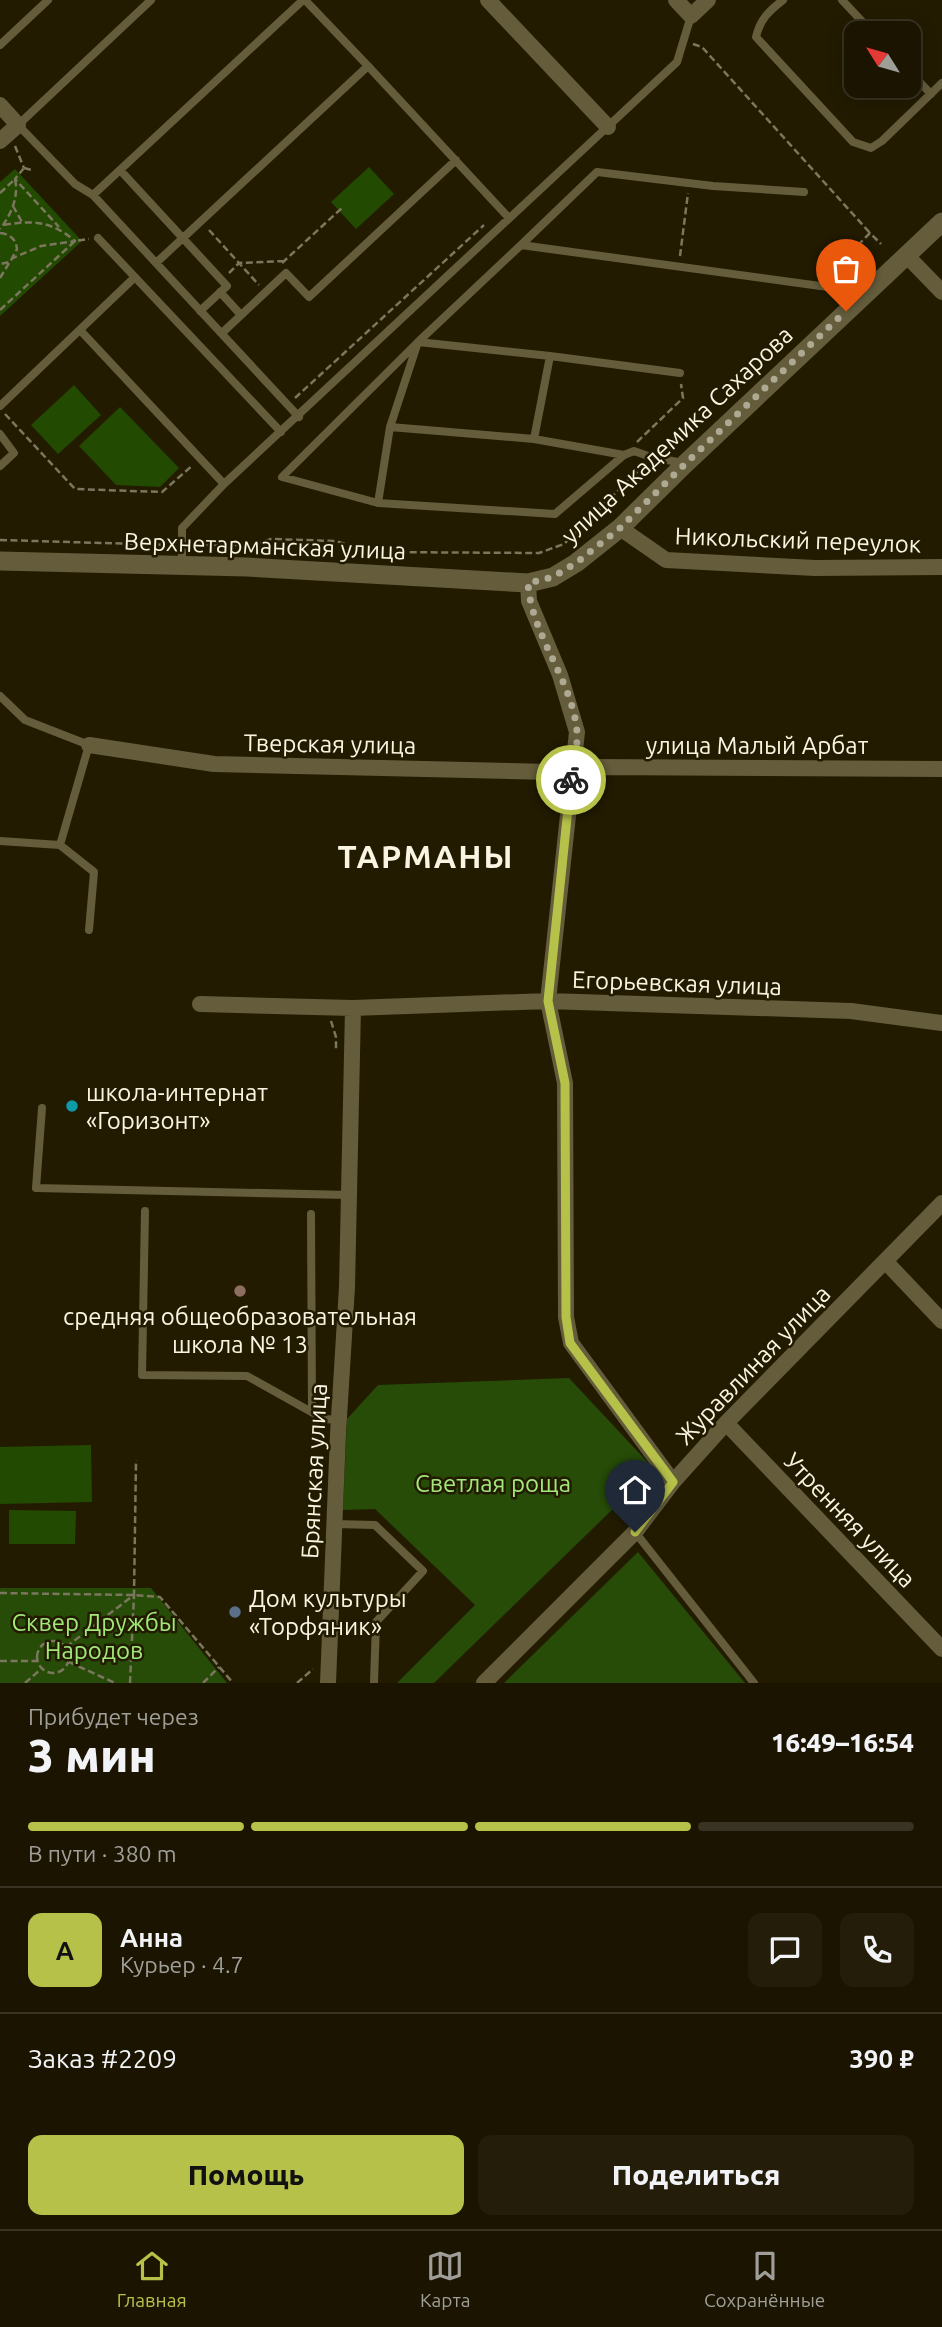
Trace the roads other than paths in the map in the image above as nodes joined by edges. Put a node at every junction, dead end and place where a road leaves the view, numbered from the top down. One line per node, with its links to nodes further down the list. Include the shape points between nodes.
1 (48, 0): 11 (lane)
2 (151, 0): 18 (lane)
3 (304, 0): 12 (lane); 20 (lane)
4 (488, 0): 17 (street)
5 (676, 0): 9 (street)
6 (708, 0): 9 (street)
7 (783, 0): 15 (lane, via 759,24 756,37 853,142 870,148 882,141)
8 (842, 0): 10 (lane)
9 (691, 16): 17 (lane, via 677,62)
10 (862, 21)
11 (0, 46)
12 (368, 66): 19 (lane); 26 (lane)
13 (942, 83): 15 (lane)
14 (921, 84): 15 (lane)
15 (930, 94)
16 (0, 105): 18 (street)
17 (608, 127): 23 (lane)
18 (9, 133): 22 (lane)
19 (456, 160): 23 (lane); 35 (lane, via 309,297 286,273)
20 (120, 170): 22 (lane); 26 (lane)
21 (804, 192): 27 (lane, via 597,172)
22 (93, 195): 29 (lane)
23 (509, 218): 42 (lane)
24 (942, 222): 28 (street, улица Академика Сахарова)
25 (98, 238): 30 (lane)
26 (183, 238): 29 (lane); 31 (lane, via 227,286)
27 (521, 245): 32 (lane); 38 (lane)
28 (906, 255): 32 (street, улица Академика Сахарова); 33 (street)
29 (156, 263): 34 (lane)
30 (135, 277): 36 (lane); 44 (lane)
31 (220, 292): 34 (lane); 35 (lane)
32 (867, 292): 48 (street, улица Академика Сахарова)
33 (942, 292)
34 (200, 311): 37 (lane)
35 (241, 315): 37 (lane)
36 (80, 330): 41 (lane); 50 (lane)
37 (222, 333): 42 (lane)
38 (418, 342): 39 (lane); 43 (lane); 51 (lane, via 282,477)
39 (550, 356): 40 (lane); 46 (lane)
40 (680, 373)
41 (0, 408)
42 (299, 417): 44 (lane)
43 (390, 427): 46 (lane); 51 (lane)
44 (281, 432): 50 (lane)
45 (0, 435): 49 (lane, via 14,453)
46 (534, 439): 47 (lane)
47 (624, 455): 48 (lane, via 634,451); 51 (lane, via 555,514)
48 (685, 464): 52 (street, улица Академика Сахарова)
49 (0, 466)
50 (224, 484): 54 (lane, via 182,528)
51 (378, 503)
52 (620, 528): 55 (street, Никольский переулок, via 666,560 815,568); 56 (street, улица Академика Сахарова, via 553,577)
53 (0, 561): 54 (street, Верхнетарманская улица)
54 (182, 566): 56 (street, Верхнетарманская улица)
55 (942, 567)
56 (528, 583): 60 (street, via 530,601 577,732)
57 (0, 695): 58 (lane, via 25,720)
58 (89, 745): 60 (street, Тверская улица, via 214,764); 62 (lane)
59 (942, 769): 60 (street, улица Малый Арбат, via 594,767)
60 (572, 771): 64 (street)
61 (0, 841): 62 (lane)
62 (60, 845): 63 (lane, via 94,872)
63 (89, 930)
64 (548, 1001): 66 (street, Егорьевская улица); 67 (street, Егорьевская улица, via 850,1011); 78 (street, via 565,1083 570,1343)
65 (200, 1004): 66 (street, Егорьевская улица)
66 (353, 1008): 69 (street, Брянская улица)
67 (942, 1023)
68 (42, 1108): 69 (lane, via 36,1188)
69 (349, 1195): 76 (street, Брянская улица)
70 (942, 1203): 73 (street, Журавлиная улица)
71 (145, 1211): 75 (lane, via 142,1376 247,1376)
72 (311, 1214): 75 (lane)
73 (885, 1261): 74 (street); 77 (street, Журавлиная улица)
74 (942, 1321)
75 (312, 1412): 76 (lane)
76 (339, 1420): 79 (street, Брянская улица)
77 (726, 1423): 78 (street, Журавлиная улица); 81 (street, Утренняя улица)
78 (673, 1482): 80 (street, Журавлиная улица)
79 (334, 1524): 82 (street, Брянская улица); 83 (lane, via 375,1525 423,1571 376,1622)
80 (635, 1532): 84 (street, Журавлиная улица); 85 (lane)
81 (942, 1649)
82 (328, 1683)
83 (374, 1683)
84 (484, 1683)
85 (754, 1683)

